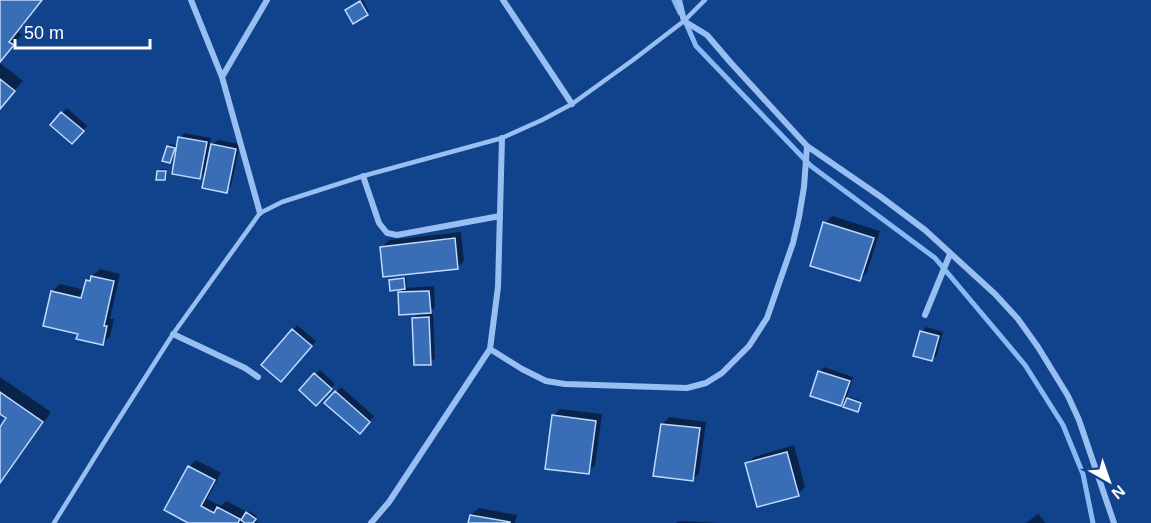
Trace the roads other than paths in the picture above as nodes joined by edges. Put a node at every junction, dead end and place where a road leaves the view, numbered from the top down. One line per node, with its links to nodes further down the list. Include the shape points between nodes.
1 (192, 0): 7 (street)
2 (267, 0): 7 (street)
3 (503, 0): 8 (street)
4 (679, 0): 6 (street)
5 (705, 0): 6 (lane)
6 (684, 21): 8 (lane); 10 (street, via 707,35)
7 (222, 77): 12 (street)
8 (572, 104): 9 (lane)
9 (502, 138): 11 (lane); 13 (street)
10 (807, 146): 14 (street, via 925,230); 17 (street, via 793,243 767,318 748,346 722,373 687,388 565,384 546,381)
11 (363, 176): 12 (lane); 13 (street, via 379,224 387,233 397,235)
12 (260, 213): 16 (lane)
13 (500, 216): 17 (street, via 498,287)
14 (950, 254): 15 (street); 21 (street, via 1018,319 1068,396 1080,420)
15 (925, 315)
16 (173, 334): 18 (street); 19 (lane)
17 (490, 349): 20 (street)
18 (258, 377)
19 (54, 523)
20 (371, 523)
21 (1114, 523)

